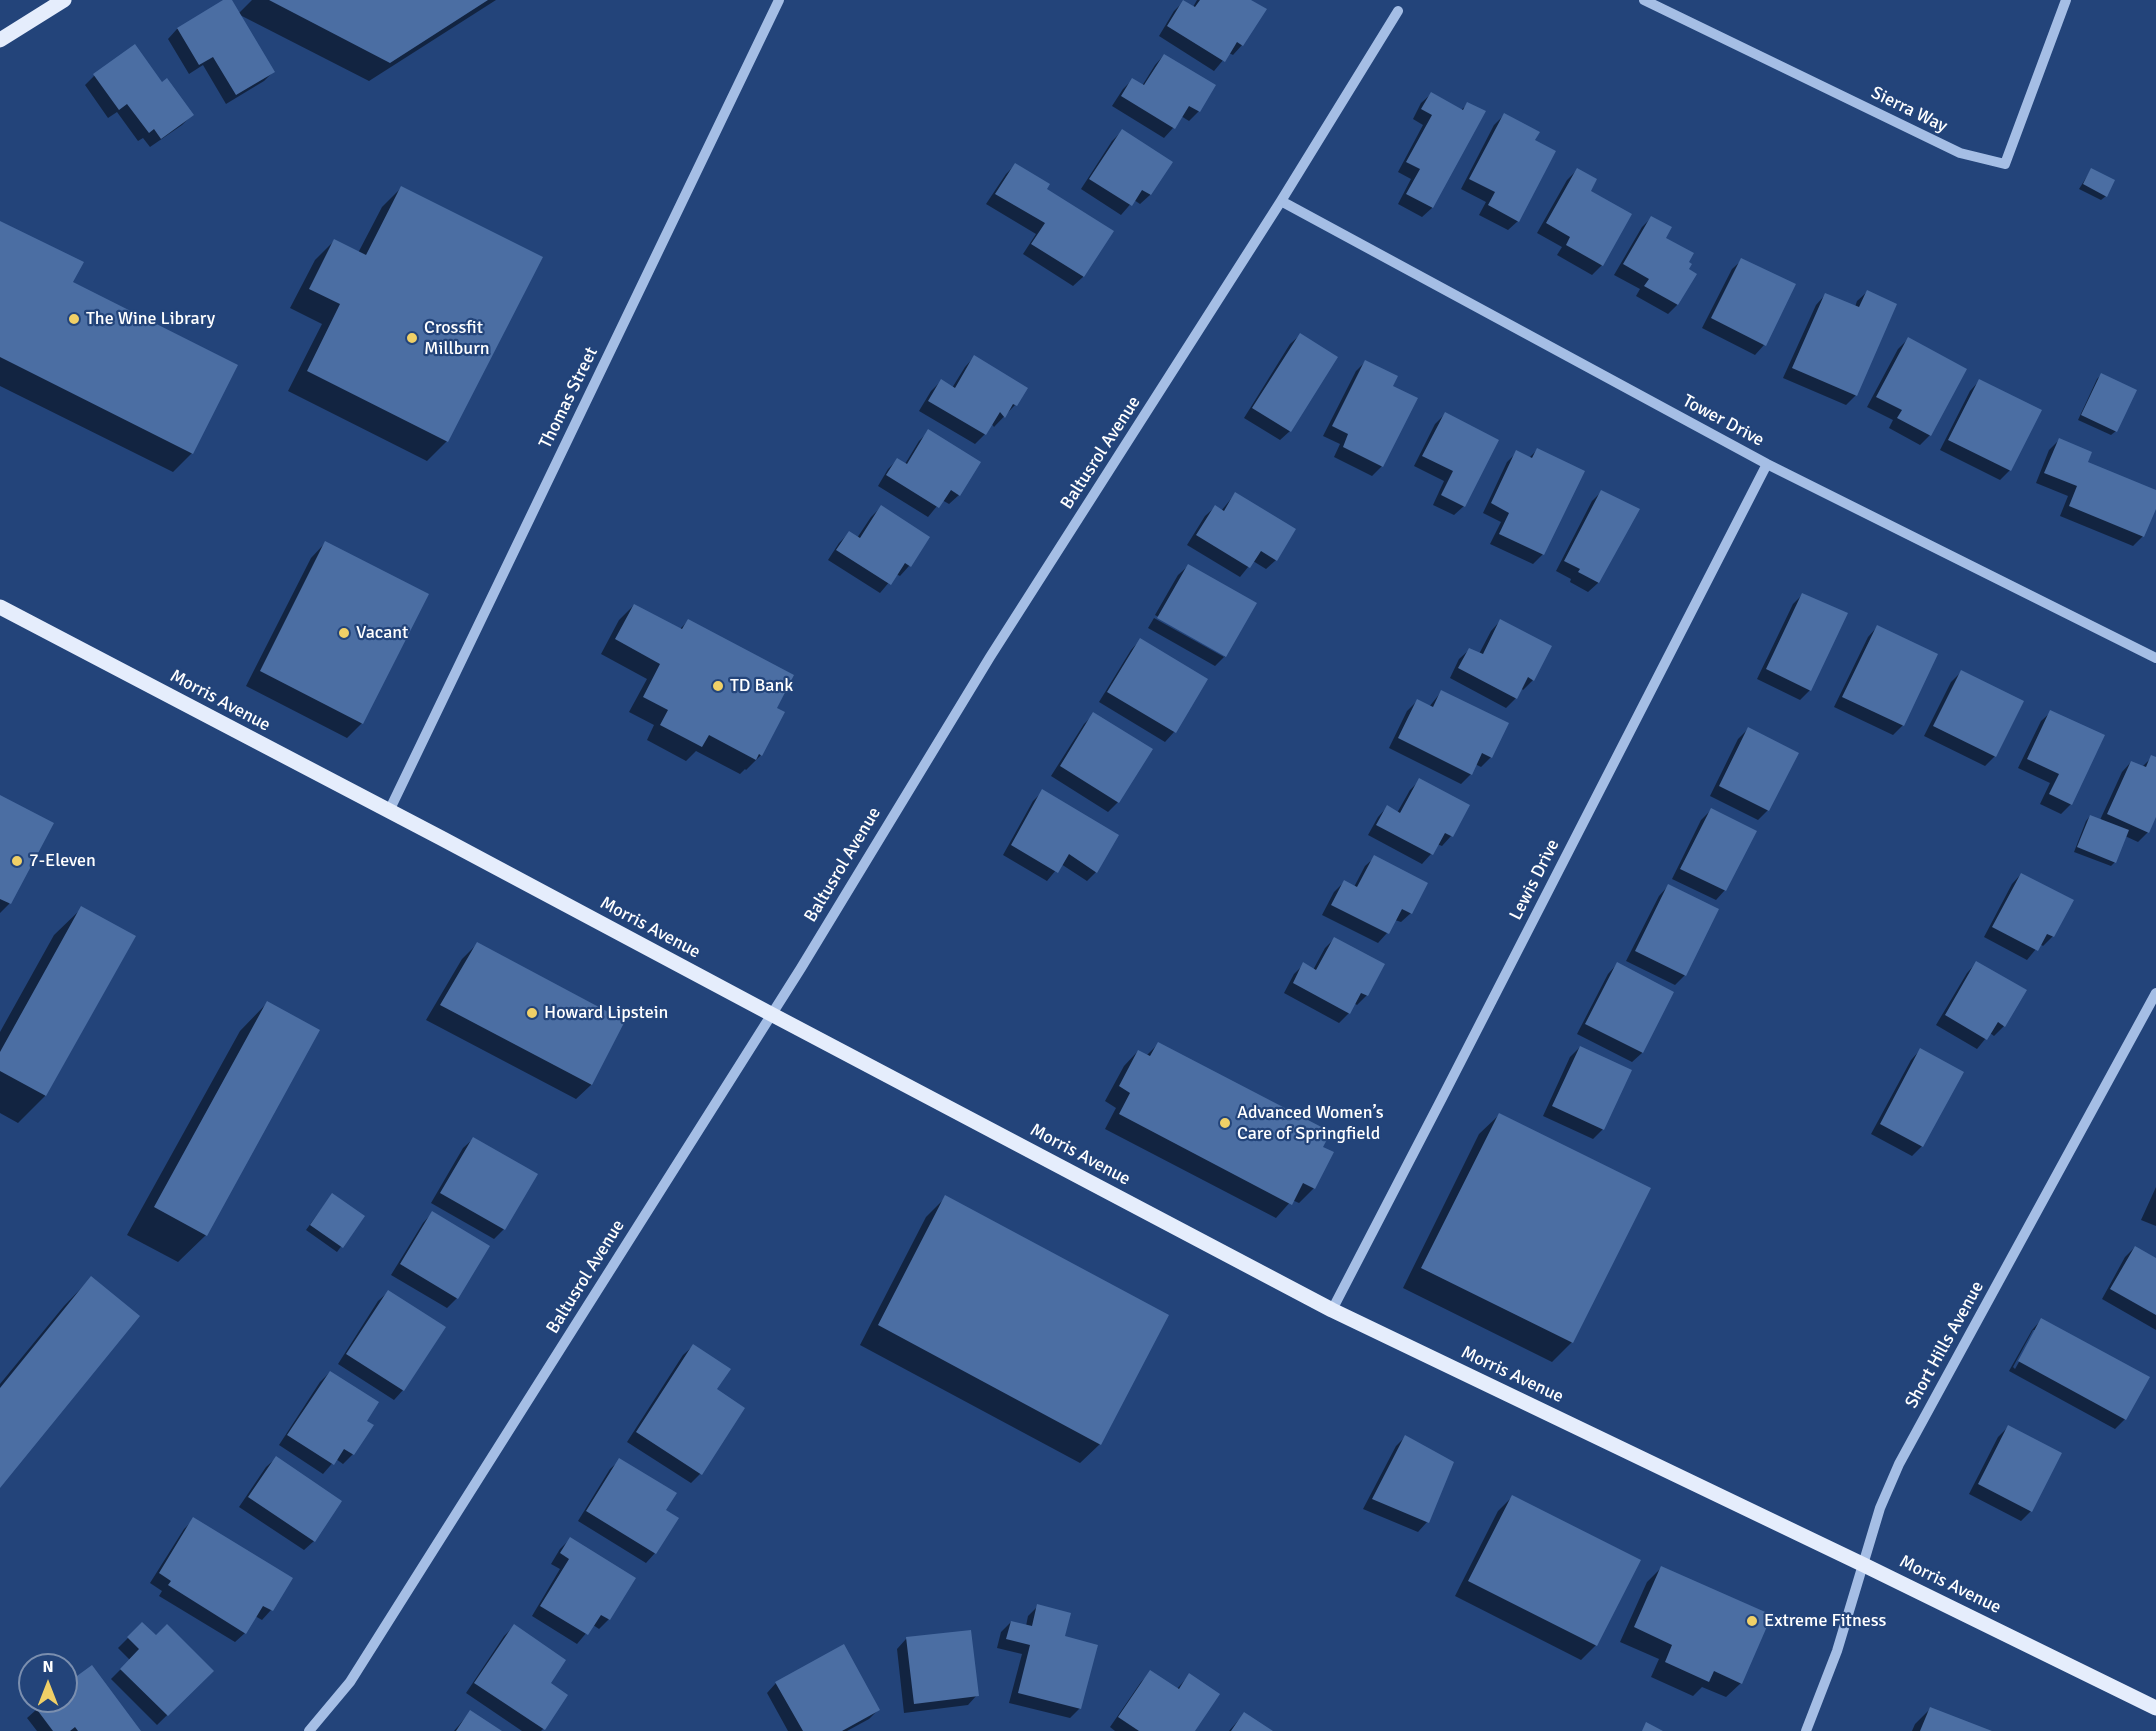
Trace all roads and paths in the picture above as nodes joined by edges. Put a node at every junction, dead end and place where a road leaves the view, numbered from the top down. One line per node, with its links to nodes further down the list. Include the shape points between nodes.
1 (64, 0): 6 (main road)
2 (779, 0): 11 (street, Thomas Street)
3 (1644, 0): 4 (street, Sierra Way, via 1960,153 2005,164)
4 (2066, 0)
5 (1398, 11): 7 (street, Baltusrol Avenue)
6 (0, 40)
7 (1281, 201): 8 (street, Tower Drive); 13 (street, Baltusrol Avenue, via 990,657)
8 (1767, 464): 10 (street, Tower Drive); 14 (street, Lewis Drive)
9 (0, 607): 11 (main road, Morris Avenue)
10 (2156, 658)
11 (389, 811): 13 (main road, Morris Avenue)
12 (2156, 993): 15 (street, Short Hills Avenue, via 1899,1464)
13 (771, 1014): 14 (main road, Morris Avenue); 17 (street, Baltusrol Avenue, via 350,1682)
14 (1332, 1310): 15 (main road, Morris Avenue)
15 (1864, 1564): 16 (main road, Morris Avenue); 18 (street, Short Hills Avenue, via 1837,1651)
16 (2156, 1708)
17 (309, 1731)
18 (1806, 1731)

